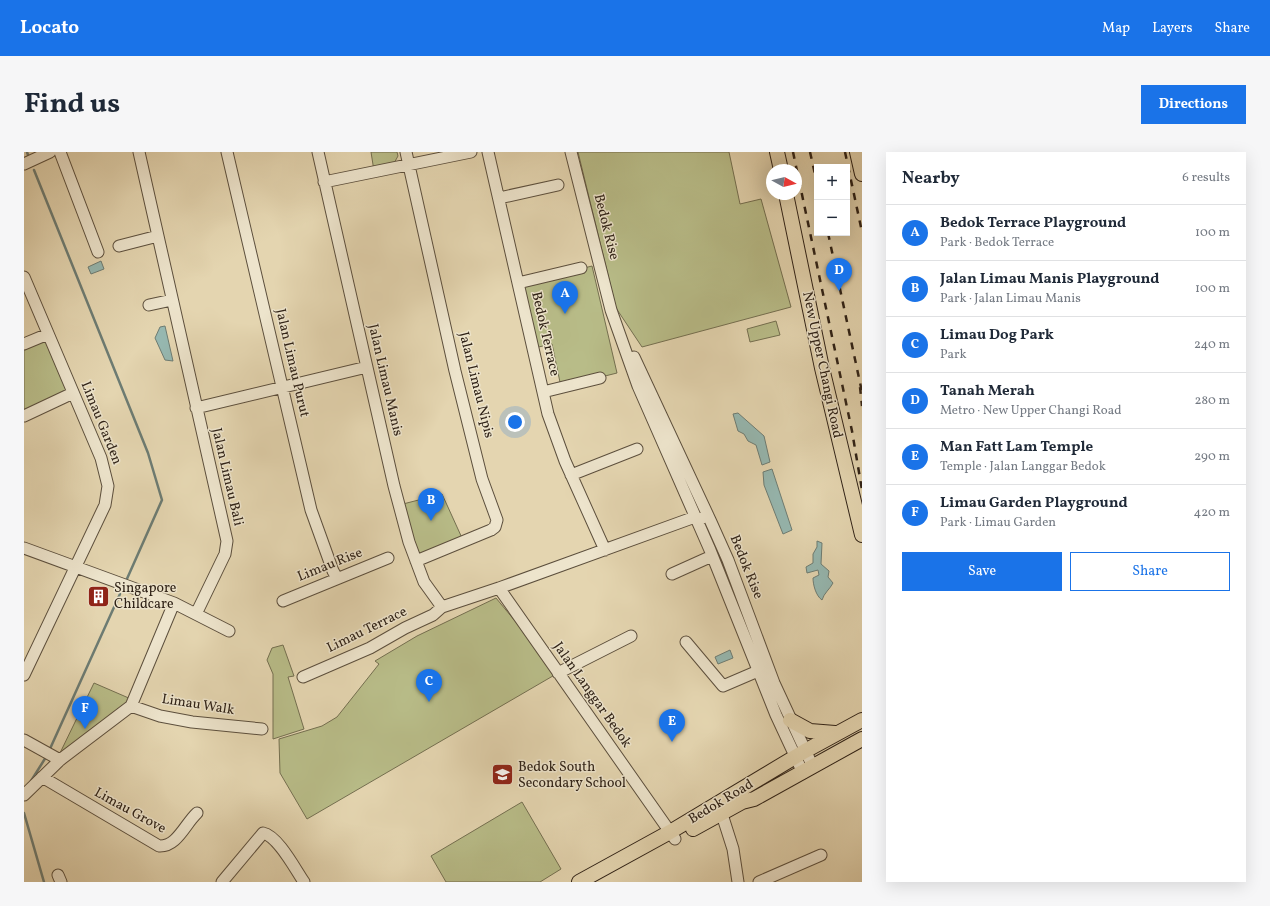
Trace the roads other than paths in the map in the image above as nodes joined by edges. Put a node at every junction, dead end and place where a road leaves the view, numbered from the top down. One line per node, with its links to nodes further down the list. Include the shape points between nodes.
1 (50, 152): 12 (street)
2 (60, 152): 22 (street)
3 (139, 152): 20 (street, Jalan Limau Bali)
4 (227, 152): 34 (street, Jalan Limau Purut)
5 (318, 152): 16 (street, Jalan Limau Manis)
6 (406, 152): 14 (street)
7 (471, 152): 14 (street)
8 (488, 152): 18 (street, Bedok Terrace)
9 (571, 152): 28 (street, Bedok Rise)
10 (777, 152): 13 (main road)
11 (857, 152): 15 (main road)
12 (30, 162)
13 (780, 164)
14 (409, 165): 16 (street); 49 (street, Jalan Limau Nipis, via 455,371 482,478 497,520 491,530)
15 (862, 174)
16 (324, 182): 31 (street, Jalan Limau Manis)
17 (558, 185): 18 (street)
18 (499, 198): 25 (street, Bedok Terrace)
19 (787, 200): 44 (main road, New Upper Changi Road, via 822,368)
20 (158, 236): 21 (street); 26 (street, Jalan Limau Bali)
21 (119, 246)
22 (98, 252)
23 (582, 268): 25 (street, Bedok Terrace)
24 (24, 277): 29 (street, Limau Garden)
25 (518, 283): 35 (street, Bedok Terrace)
26 (172, 300): 27 (street); 38 (street, Jalan Limau Bali)
27 (149, 305)
28 (611, 310): 33 (street, Bedok Rise); 36 (street, Bedok Rise)
29 (48, 334): 30 (street); 37 (street, Limau Garden)
30 (24, 344)
31 (367, 367): 34 (street); 49 (street, Jalan Limau Manis, via 394,486)
32 (600, 378): 35 (street, Bedok Terrace)
33 (645, 380): 36 (street, via 641,384); 43 (street, Bedok Rise)
34 (282, 387): 38 (street); 52 (street, Jalan Limau Purut, via 311,510)
35 (543, 392): 41 (street, Bedok Terrace, via 554,433)
36 (641, 392): 42 (street, Bedok Rise)
37 (73, 393): 39 (street); 50 (street, Limau Garden, via 101,458 108,486 105,505)
38 (196, 408): 57 (street, Jalan Limau Bali, via 227,541 225,554)
39 (24, 416)
40 (637, 449): 41 (street)
41 (571, 476): 46 (street, Bedok Terrace)
42 (695, 517): 43 (street); 46 (street); 47 (street, Bedok Rise)
43 (711, 522): 66 (street, Bedok Rise)
44 (862, 535)
45 (24, 548): 50 (street)
46 (605, 550): 53 (street)
47 (712, 556): 51 (street, Bedok Rise); 61 (street, Bedok Rise)
48 (388, 558): 52 (street, Limau Rise)
49 (416, 561): 56 (street, Jalan Limau Manis, via 424,582)
50 (76, 567): 55 (street); 63 (street, Limau Garden)
51 (672, 574)
52 (337, 578): 54 (street, Limau Rise)
53 (499, 588): 56 (street); 62 (street, Jalan Langgar Bedok)
54 (283, 601)
55 (174, 603): 57 (street); 65 (street)
56 (442, 607): 64 (street, Limau Terrace, via 433,615 370,648)
57 (196, 614): 58 (street)
58 (229, 631)
59 (632, 636): 62 (street)
60 (686, 642): 61 (street, via 723,686)
61 (758, 671): 72 (street, Bedok Rise)
62 (558, 673): 79 (street, Jalan Langgar Bedok)
63 (24, 675)
64 (303, 677)
65 (131, 706): 68 (street, Limau Walk, via 160,716 192,722); 73 (street)
66 (790, 720): 69 (main road, via 810,731); 72 (street, Bedok Rise)
67 (862, 720): 69 (main road, Bedok Road)
68 (262, 729)
69 (835, 733): 72 (main road, Bedok Road)
70 (24, 740): 73 (street)
71 (862, 740): 74 (main road, Bedok Road)
72 (800, 754): 74 (street, Bedok Rise); 77 (main road, Bedok Road)
73 (60, 760): 75 (street)
74 (808, 770): 77 (main road, Bedok Road, via 754,799)
75 (42, 777): 76 (street); 78 (street, Limau Grove, via 159,846 169,845 176,839)
76 (24, 795)
77 (720, 808): 79 (main road, Bedok Road); 85 (street, via 733,849)
78 (196, 813)
79 (672, 835): 83 (main road, Bedok Road); 84 (main road, Bedok Road)
80 (821, 855): 86 (street)
81 (222, 882): 82 (street, via 262,833 266,833 274,840)
82 (304, 882)
83 (579, 882)
84 (594, 882)
85 (738, 882)
86 (759, 882)

